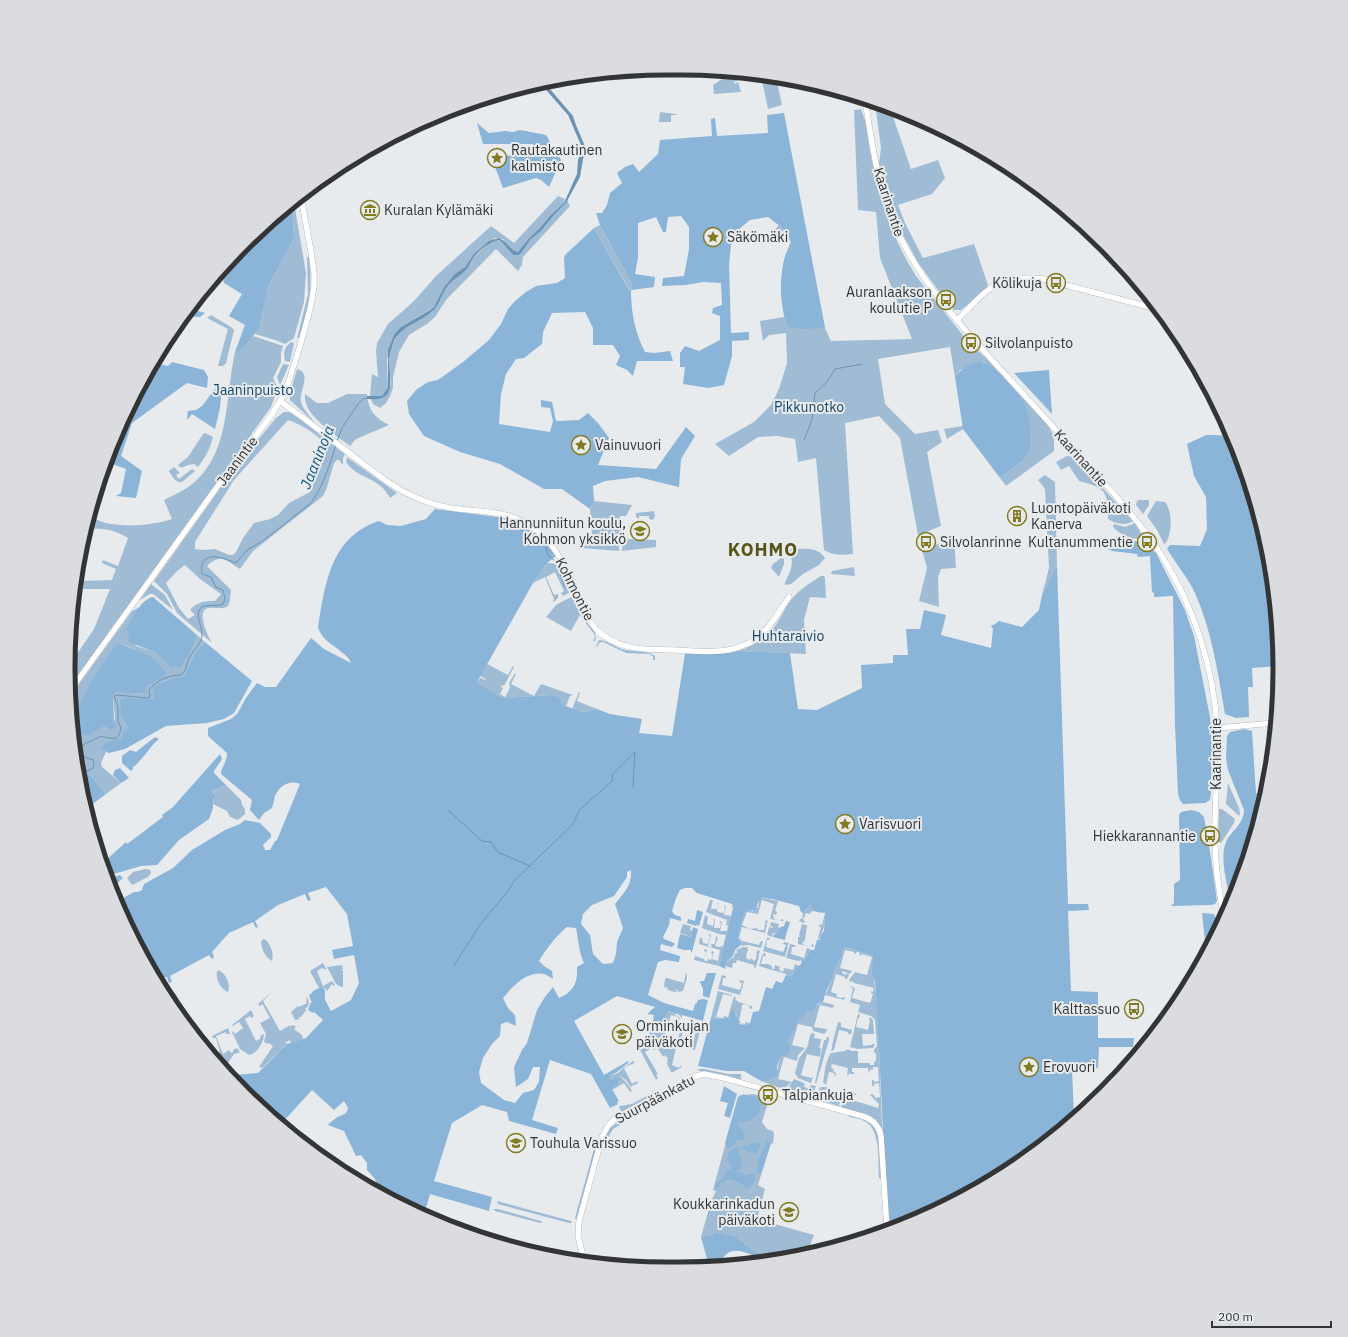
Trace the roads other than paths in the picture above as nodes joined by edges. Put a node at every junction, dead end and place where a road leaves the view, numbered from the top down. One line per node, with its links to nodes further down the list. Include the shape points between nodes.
1 (866, 105): 4 (main road, Kaarinantie, via 878,172 894,224 916,268)
2 (301, 203): 5 (main road, Jaanintie, via 314,272 314,287 297,358)
3 (1150, 307): 4 (main road, via 1030,277 993,287)
4 (957, 320): 9 (main road, Kaarinantie, via 1117,498 1163,557 1188,604 1198,632 1211,682)
5 (281, 402): 6 (main road, Kohmontie, via 394,486 415,497 446,507 510,516 532,527 557,553 582,607 593,624 605,636 620,645 647,649 733,649 762,634); 7 (main road, Jaanintie)
6 (789, 597)
7 (75, 684)
8 (1270, 723): 9 (main road)
9 (1217, 728): 10 (main road, Kaarinantie, via 1215,839 1217,878)
10 (1222, 908)
11 (887, 1225): 12 (main road, Suurpäänkatu, via 880,1132 874,1123 862,1116 742,1083 709,1075 694,1076 615,1119 604,1132 579,1221 579,1241)
12 (583, 1256)

